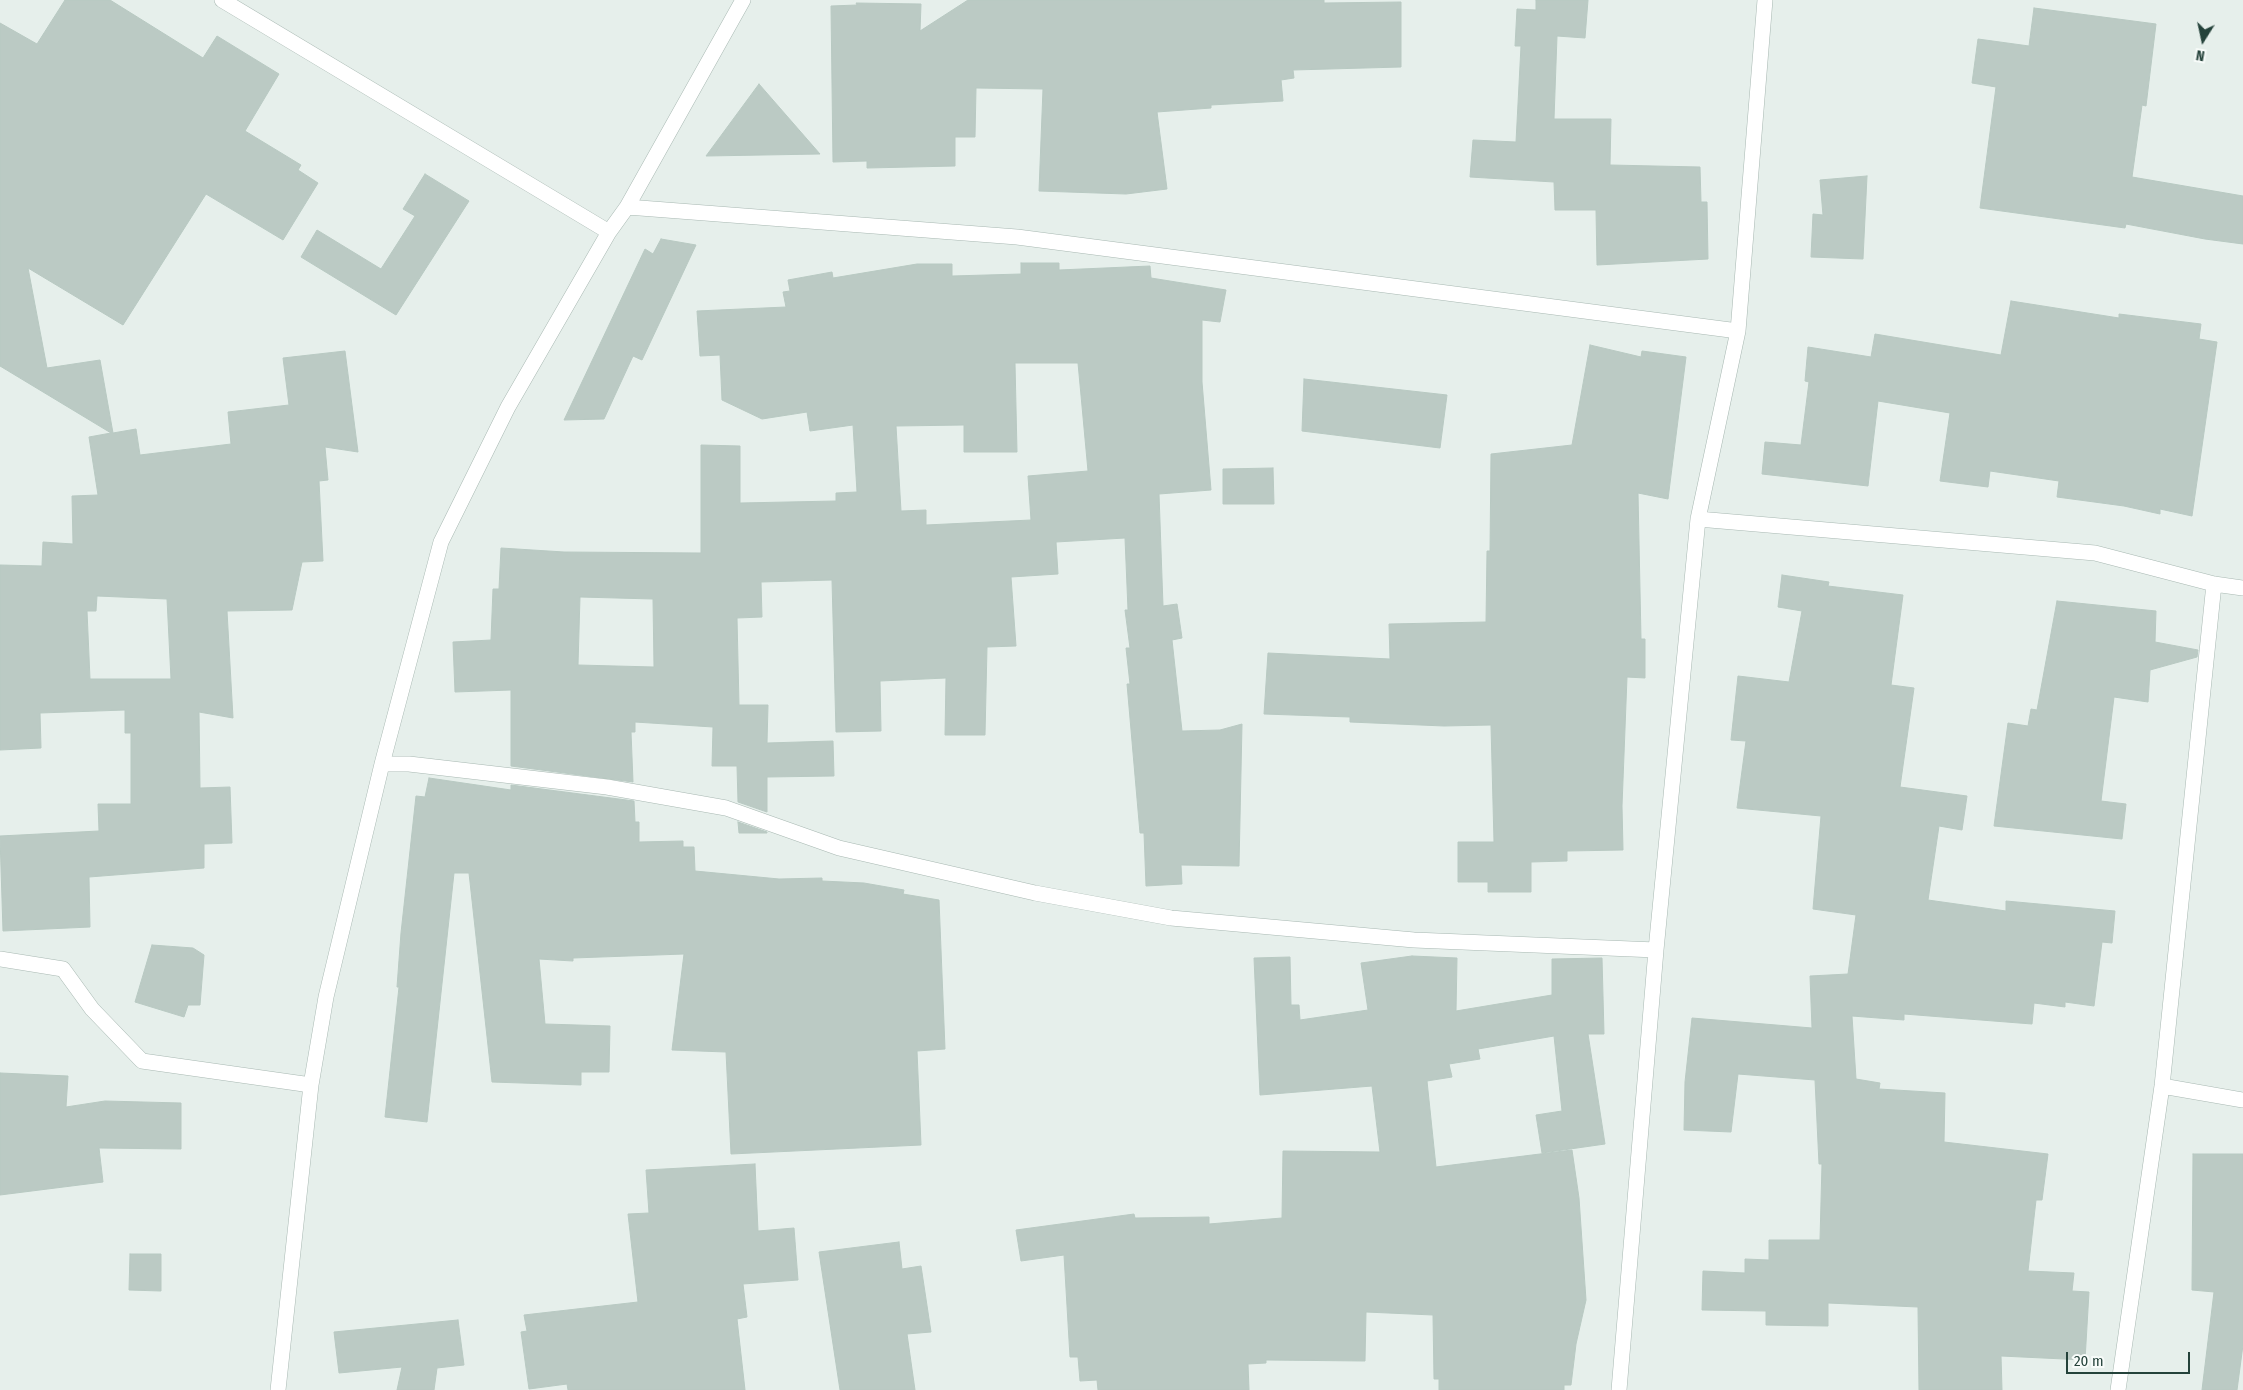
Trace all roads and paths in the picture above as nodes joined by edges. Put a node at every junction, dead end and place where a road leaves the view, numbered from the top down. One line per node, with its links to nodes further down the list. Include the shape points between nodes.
1 (222, 0): 5 (street)
2 (743, 0): 4 (street)
3 (1765, 0): 6 (street)
4 (627, 207): 5 (street); 6 (street, via 1017,238)
5 (609, 232): 10 (street, via 508,408 441,542)
6 (1738, 331): 7 (street)
7 (1698, 518): 8 (street, via 2095,553); 11 (street)
8 (2214, 584): 9 (street); 14 (street)
9 (2243, 588)
10 (382, 764): 11 (street, via 409,764 607,787 726,808 839,848 1036,893 1172,918 1414,940); 13 (street, via 326,997)
11 (1656, 950): 17 (street)
12 (0, 959): 13 (street, via 62,969 92,1009 142,1061)
13 (312, 1085): 16 (street)
14 (2162, 1086): 15 (street); 18 (street)
15 (2243, 1100)
16 (278, 1390)
17 (1620, 1390)
18 (2118, 1390)

